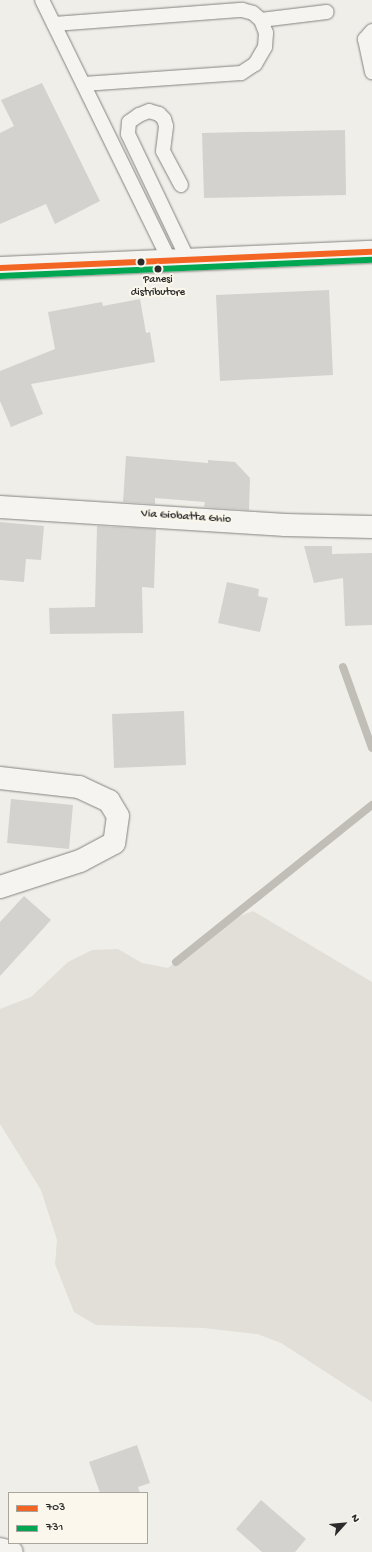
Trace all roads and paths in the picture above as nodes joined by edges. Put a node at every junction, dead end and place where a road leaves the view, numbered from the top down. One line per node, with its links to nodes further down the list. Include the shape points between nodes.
1 (42, 0): 4 (lane)
2 (327, 12): 3 (lane)
3 (260, 20): 4 (lane, via 253,13 242,10); 7 (lane, via 266,32 265,46 255,64 241,73)
4 (54, 24): 7 (lane)
5 (372, 31): 6 (lane, via 366,39)
6 (372, 72)
7 (84, 84): 10 (lane)
8 (181, 185): 10 (lane, via 163,151 166,126 164,119 159,114 149,111 139,114 130,122 128,134)
9 (372, 252): 10 (street)
10 (179, 260): 11 (street)
11 (0, 268)
12 (0, 507): 13 (street, Via Giobatta Ghio, via 286,525)
13 (372, 527)
14 (0, 778): 15 (street, via 80,787 109,801 118,816 114,843 80,861)
15 (0, 887)
16 (0, 1549): 17 (street)
17 (12, 1552)

